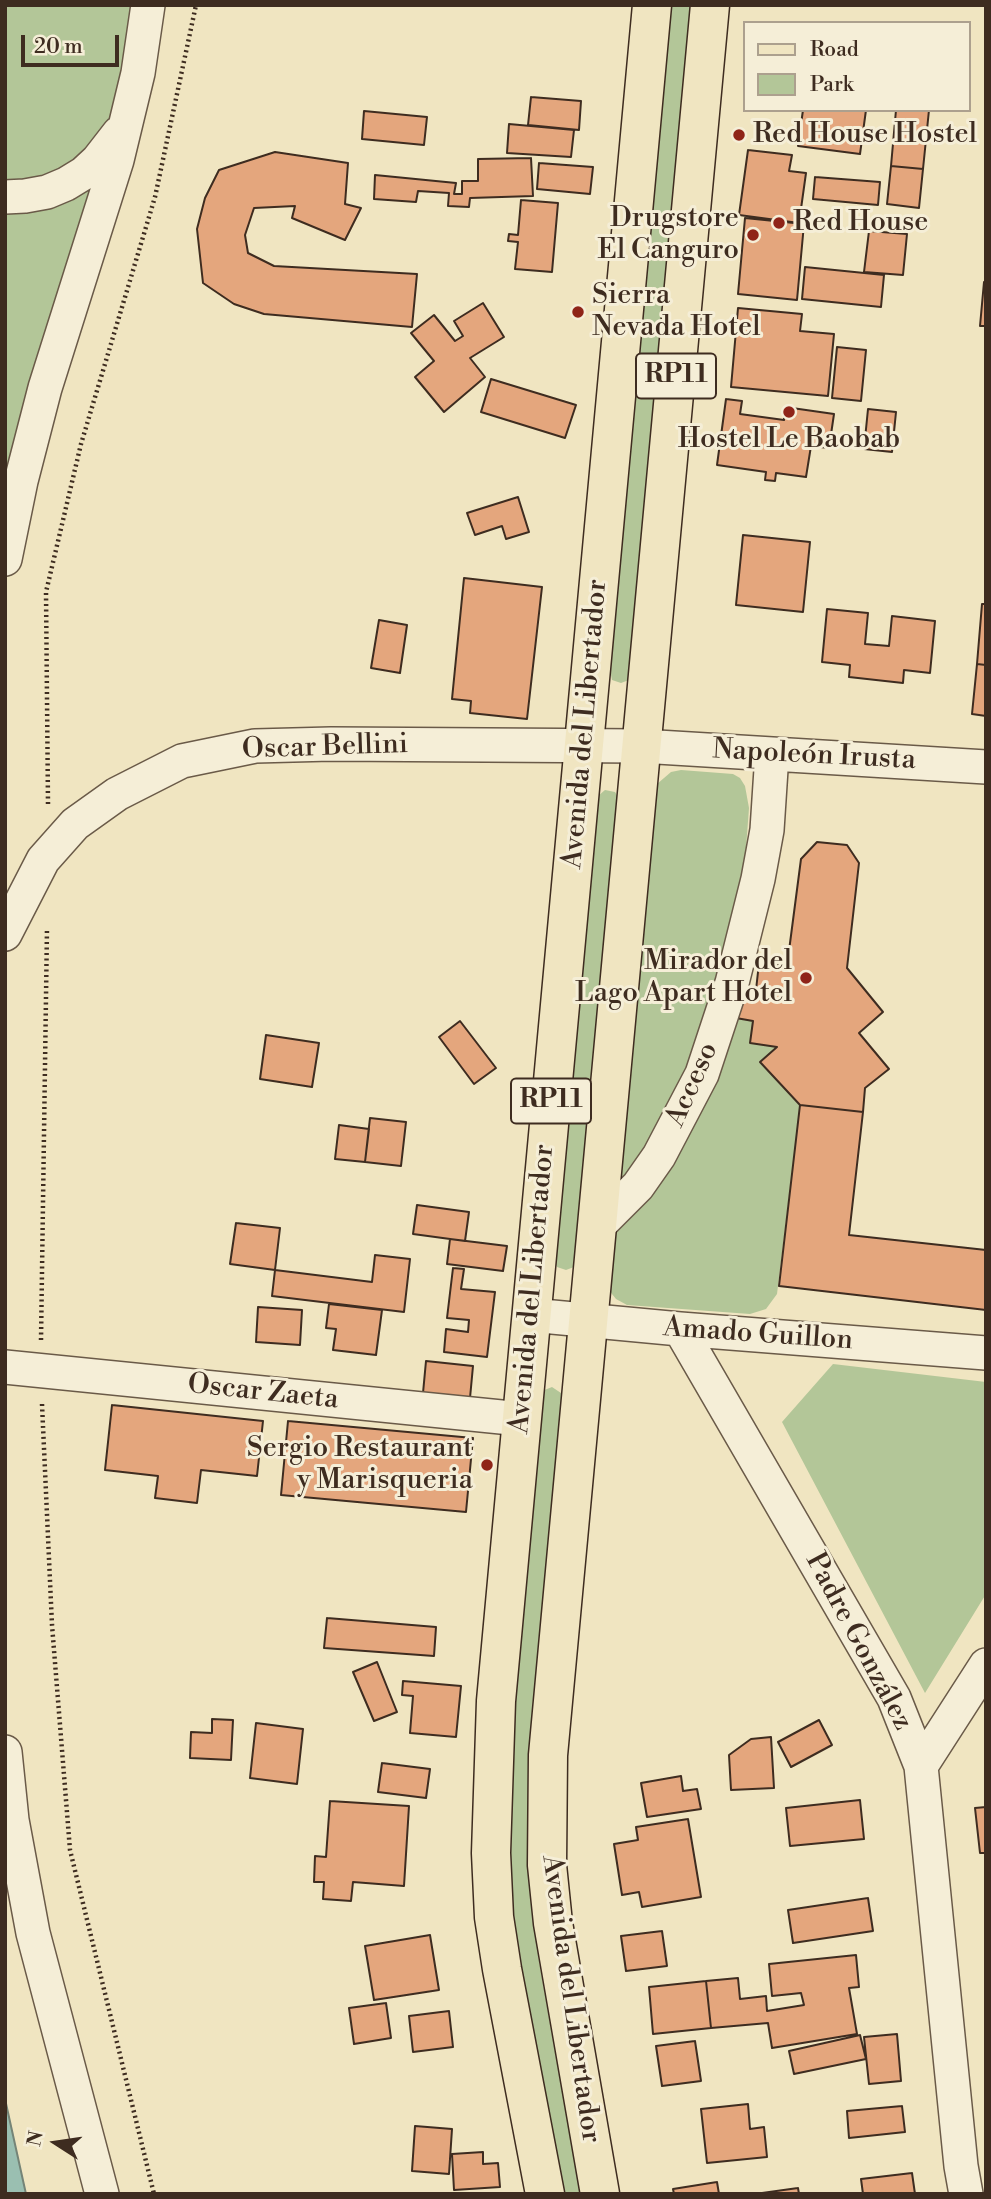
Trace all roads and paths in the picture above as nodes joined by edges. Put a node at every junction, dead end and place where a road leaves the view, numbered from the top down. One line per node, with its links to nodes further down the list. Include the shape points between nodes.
1 (148, 5): 5 (street)
2 (196, 5): 12 (path, via 155,197 82,444 46,592)
3 (652, 5): 8 (main road, Avenida del Libertador / RP11)
4 (710, 5): 9 (main road, Avenida del Libertador / RP11)
5 (127, 121): 6 (street, via 111,146 84,173 47,192); 7 (street, via 45,388)
6 (5, 197)
7 (5, 559)
8 (584, 745): 9 (street, Oscar Bellini); 12 (street, Oscar Bellini, via 243,748 182,761 117,794 75,824); 16 (main road, Avenida del Libertador / RP11)
9 (641, 746): 10 (street, Napoleón Irusta); 15 (main road, Avenida del Libertador / RP11)
10 (772, 754): 11 (street, Napoleón Irusta); 15 (street, Acceso, via 758,879 710,1052 659,1156 638,1186)
11 (986, 767)
12 (48, 854): 14 (street, Oscar Bellini)
13 (47, 924): 21 (path)
14 (5, 934)
15 (596, 1228): 17 (main road, Avenida del Libertador / RP11)
16 (531, 1315): 17 (street, Amado Guillon); 22 (main road, Avenida del Libertador / RP11)
17 (587, 1321): 18 (street, Amado Guillon); 29 (main road, Avenida del Libertador / RP11, via 548,1755 547,1842 553,1923)
18 (680, 1329): 19 (street, Amado Guillon); 25 (street, Padre González, via 894,1698)
19 (986, 1353)
20 (5, 1367): 21 (street, Oscar Zaeta)
21 (40, 1370): 22 (street, Oscar Zaeta); 27 (path, via 52,1625 70,1850)
22 (521, 1419): 28 (main road, Avenida del Libertador / RP11, via 496,1701 491,1853 502,1969)
23 (986, 1665): 25 (street)
24 (5, 1752): 26 (street, via 31,1922)
25 (921, 1766): 30 (street, Padre González)
26 (102, 2194)
27 (154, 2194)
28 (544, 2194)
29 (600, 2194)
30 (966, 2194)

